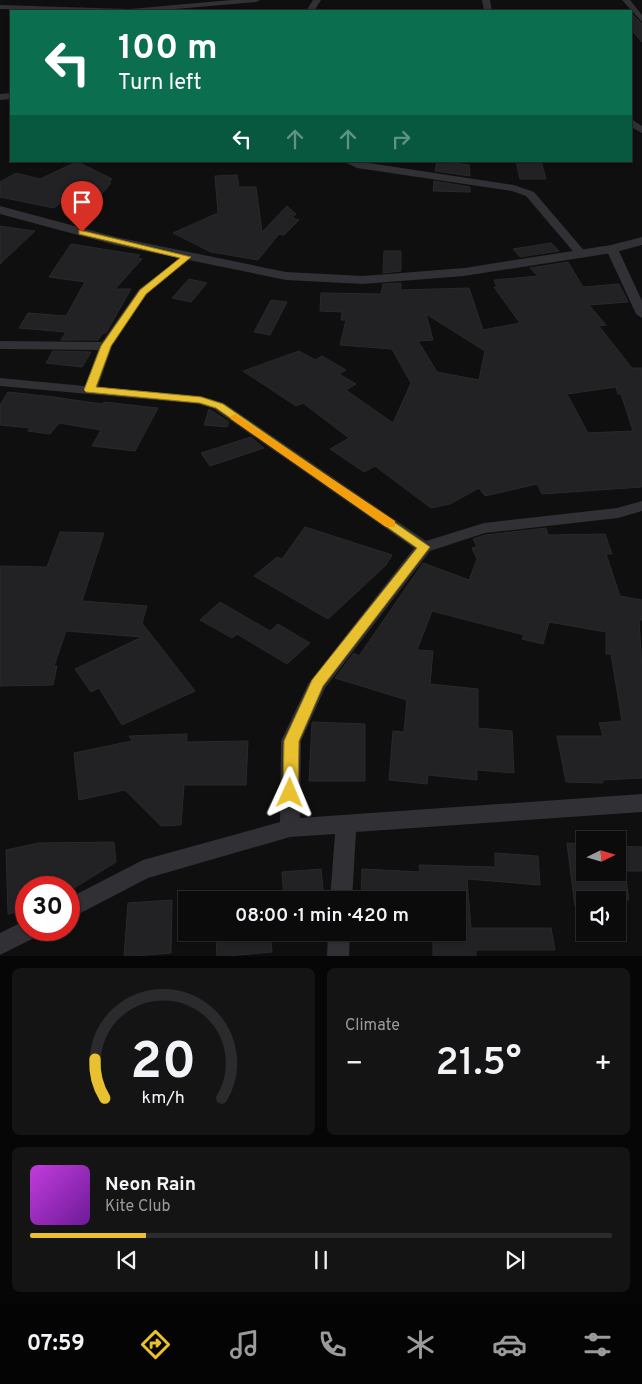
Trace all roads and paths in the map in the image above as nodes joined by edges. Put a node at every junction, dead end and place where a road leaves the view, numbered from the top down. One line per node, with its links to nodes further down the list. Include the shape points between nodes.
1 (256, 0): 5 (street)
2 (618, 0): 3 (street)
3 (626, 0): 4 (street); 9 (street)
4 (634, 0)
5 (225, 2): 8 (street)
6 (0, 7): 7 (street)
7 (98, 10)
8 (141, 10)
9 (642, 20)
10 (351, 162): 14 (street, via 514,188 530,194)
11 (1, 211): 15 (street)
12 (642, 240): 13 (street)
13 (612, 249): 14 (street); 16 (street)
14 (581, 254): 15 (street, via 464,272 363,280 286,276)
15 (186, 257): 18 (street, via 143,292)
16 (642, 314)
17 (0, 345): 18 (street)
18 (106, 346): 20 (street)
19 (0, 382): 20 (street)
20 (90, 390): 22 (street, via 201,400 220,406)
21 (642, 506): 22 (street, via 618,513 484,528)
22 (424, 547): 25 (street, via 317,684 292,741)
23 (642, 803): 24 (street)
24 (346, 824): 25 (street); 26 (street)
25 (290, 828): 27 (street, via 142,870)
26 (342, 891)
27 (80, 903)
28 (15, 936): 30 (street)
29 (339, 941): 31 (street)
30 (0, 944)
31 (338, 956)

